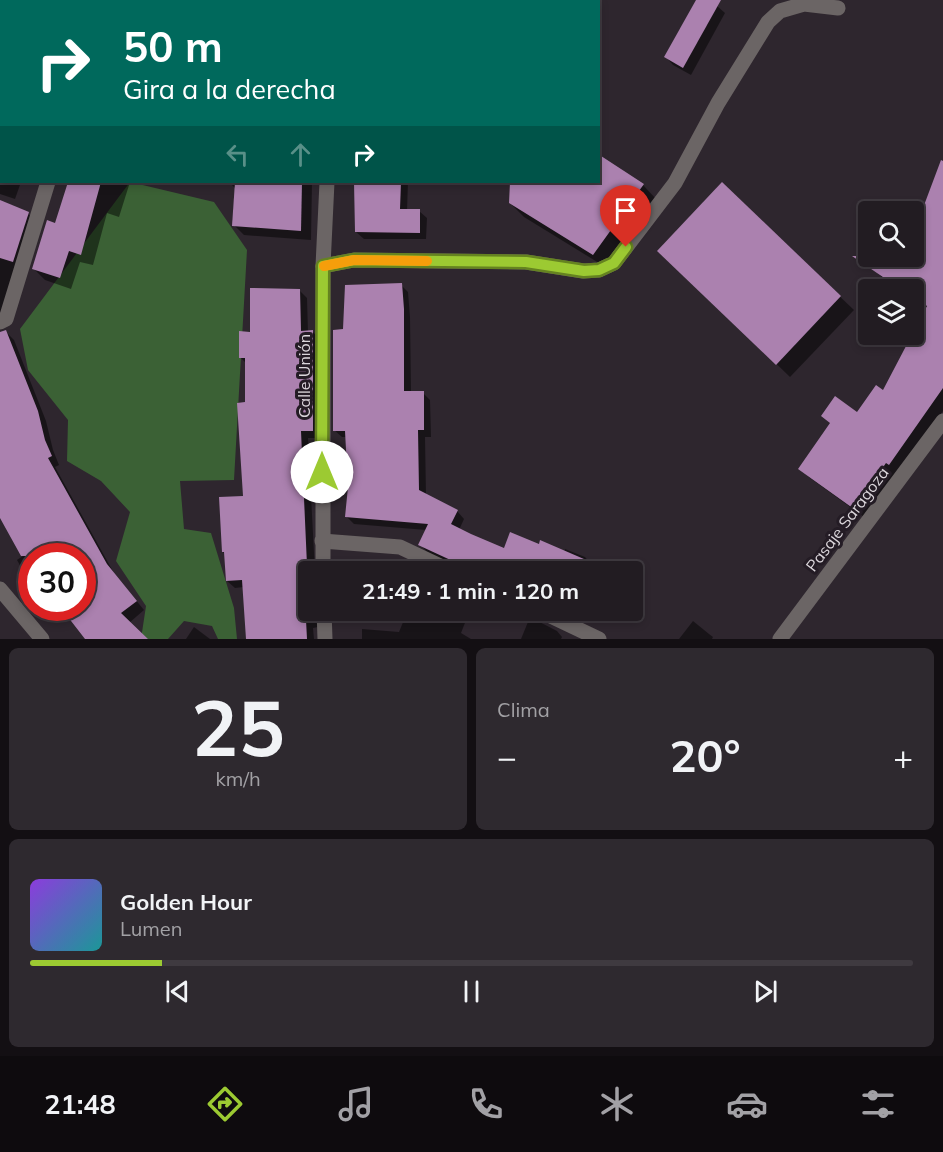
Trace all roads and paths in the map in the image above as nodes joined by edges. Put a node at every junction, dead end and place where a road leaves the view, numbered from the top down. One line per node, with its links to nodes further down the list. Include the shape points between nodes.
1 (838, 8): 4 (street, via 804,4 780,11 768,22 675,183 614,263 584,271 526,262 354,260)
2 (48, 183): 5 (street, via 6,319)
3 (327, 183): 4 (street, Calle Unión)
4 (323, 266): 7 (street, Calle Unión)
5 (0, 322)
6 (943, 421): 16 (street, Pasaje Saragoza)
7 (322, 541): 8 (street, Calle Unión); 9 (street, via 400,547)
8 (322, 561)
9 (430, 561)
10 (0, 589): 13 (street)
11 (324, 621): 14 (street)
12 (561, 621): 15 (street)
13 (42, 639)
14 (325, 639)
15 (599, 639)
16 (780, 639)

